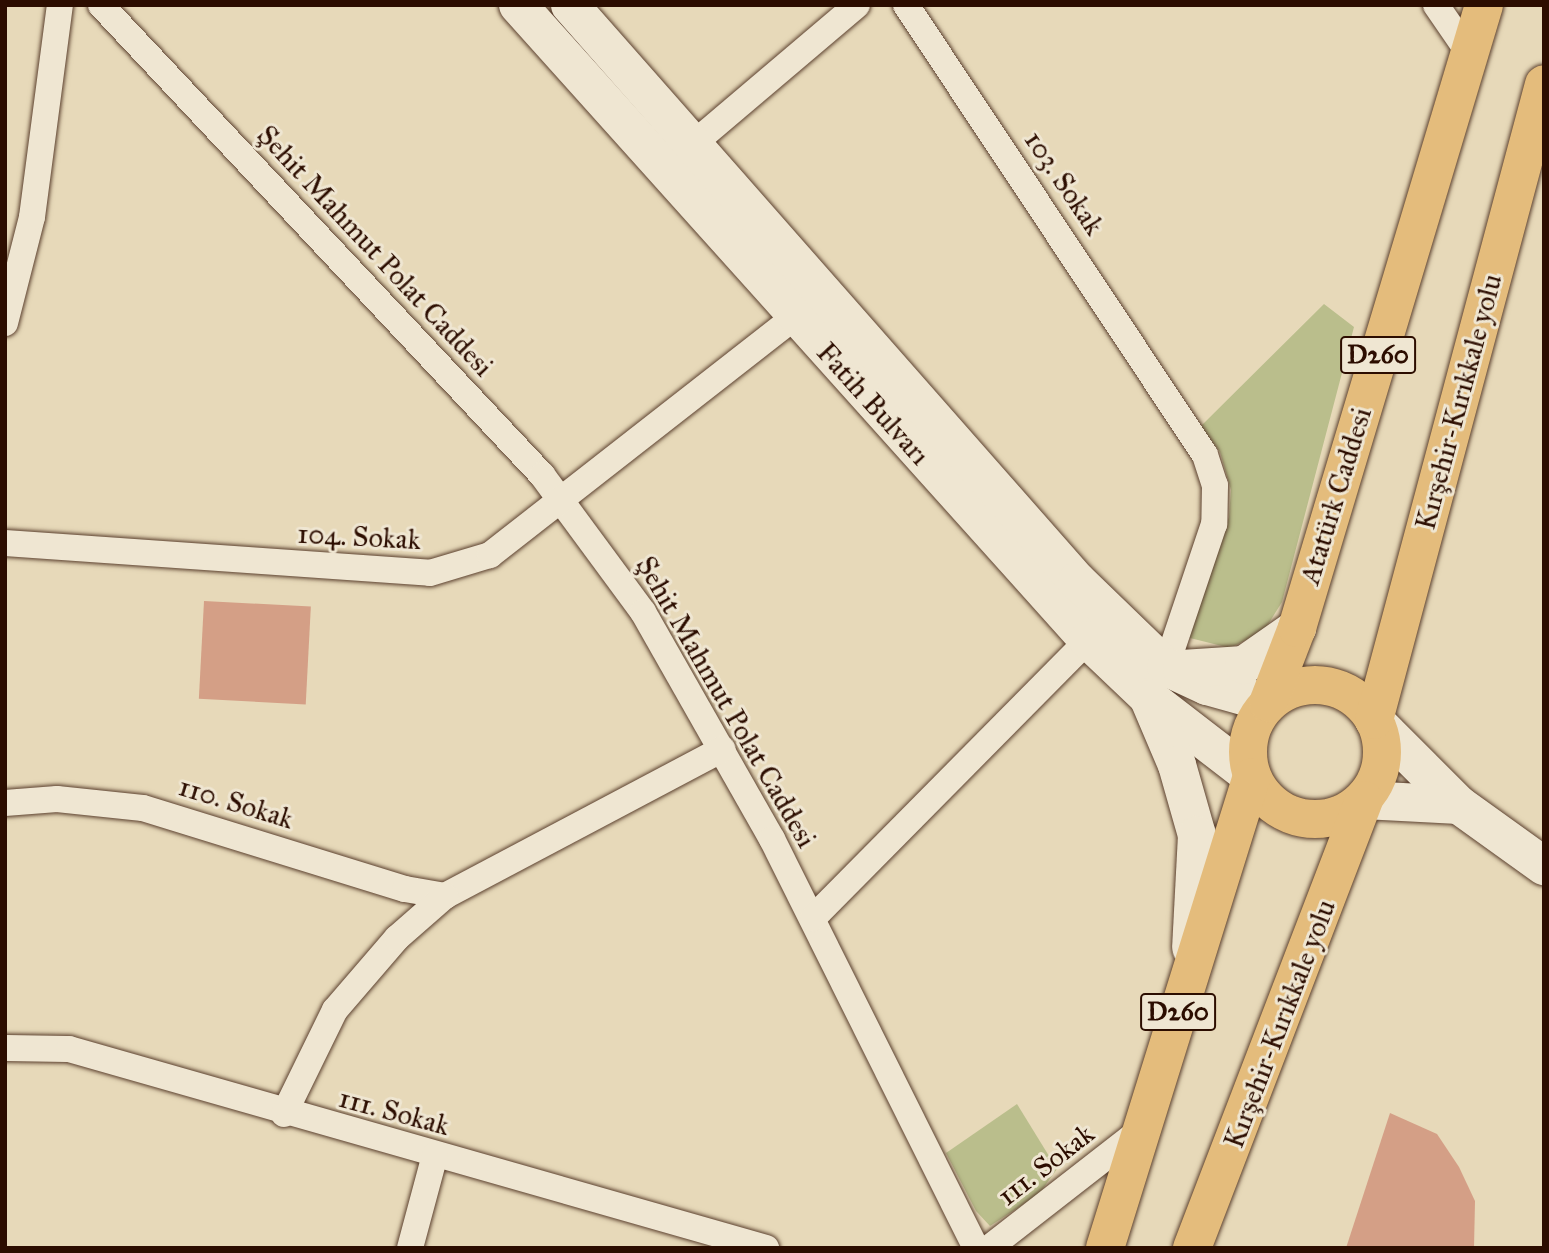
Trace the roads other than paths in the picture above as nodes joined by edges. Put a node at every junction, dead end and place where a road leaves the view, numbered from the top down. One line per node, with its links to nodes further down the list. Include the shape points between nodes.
1 (60, 5): 13 (street, via 32,217)
2 (101, 5): 14 (street, Şehit Mahmut Polat Caddesi)
3 (518, 5): 12 (main road, Fatih Bulvarı)
4 (570, 5): 11 (main road, Fatih Bulvarı)
5 (857, 5): 11 (street)
6 (906, 5): 18 (street, 103. Sokak, via 1170,396 1205,455 1215,485 1214,524)
7 (1436, 5): 9 (street)
8 (1484, 5): 9 (highway, Atatürk Caddesi / D260)
9 (1469, 53): 16 (highway, Atatürk Caddesi / D260)
10 (1544, 84): 20 (highway, Kırşehir-Kırıkkale yolu)
11 (692, 145): 18 (main road, Fatih Bulvarı, via 1077,581)
12 (795, 317): 14 (street, 104. Sokak); 17 (main road, Fatih Bulvarı)
13 (5, 323)
14 (564, 502): 15 (street, 104. Sokak, via 490,555 430,573); 21 (street, Şehit Mahmut Polat Caddesi, via 643,612)
15 (5, 543)
16 (1297, 628): 18 (main road, via 1244,665); 19 (highway, Atatürk Caddesi / D260)
17 (1088, 640): 18 (main road, Fatih Bulvarı); 28 (street)
18 (1157, 682): 19 (main road, Fatih Bulvarı, via 1207,687); 22 (main road, Fatih Bulvarı); 29 (main road, via 1197,835)
19 (1268, 703): 20 (highway, via 1285,691 1326,686 1354,698); 22 (highway, via 1249,738)
20 (1374, 720): 23 (highway, via 1382,762); 25 (main road)
21 (723, 749): 27 (street); 28 (street, Şehit Mahmut Polat Caddesi)
22 (1252, 778): 23 (highway, via 1281,811 1302,819 1324,820); 29 (highway, D260)
23 (1364, 800): 25 (main road); 39 (highway, Kırşehir-Kırıkkale yolu)
24 (5, 803): 27 (street, 110. Sokak, via 57,799 143,808 405,889)
25 (1459, 805): 26 (main road)
26 (1544, 866)
27 (445, 896): 31 (street, via 397,938 335,1010)
28 (813, 918): 36 (street, Şehit Mahmut Polat Caddesi)
29 (1189, 976): 32 (highway, D260)
30 (5, 1048): 31 (street, 111. Sokak, via 69,1049)
31 (284, 1114): 33 (street, 111. Sokak)
32 (1142, 1129): 37 (street, 111. Sokak); 38 (highway, D260)
33 (435, 1155): 34 (street); 35 (street, 111. Sokak)
34 (410, 1248)
35 (766, 1248)
36 (976, 1248)
37 (989, 1248)
38 (1105, 1248)
39 (1192, 1248)

